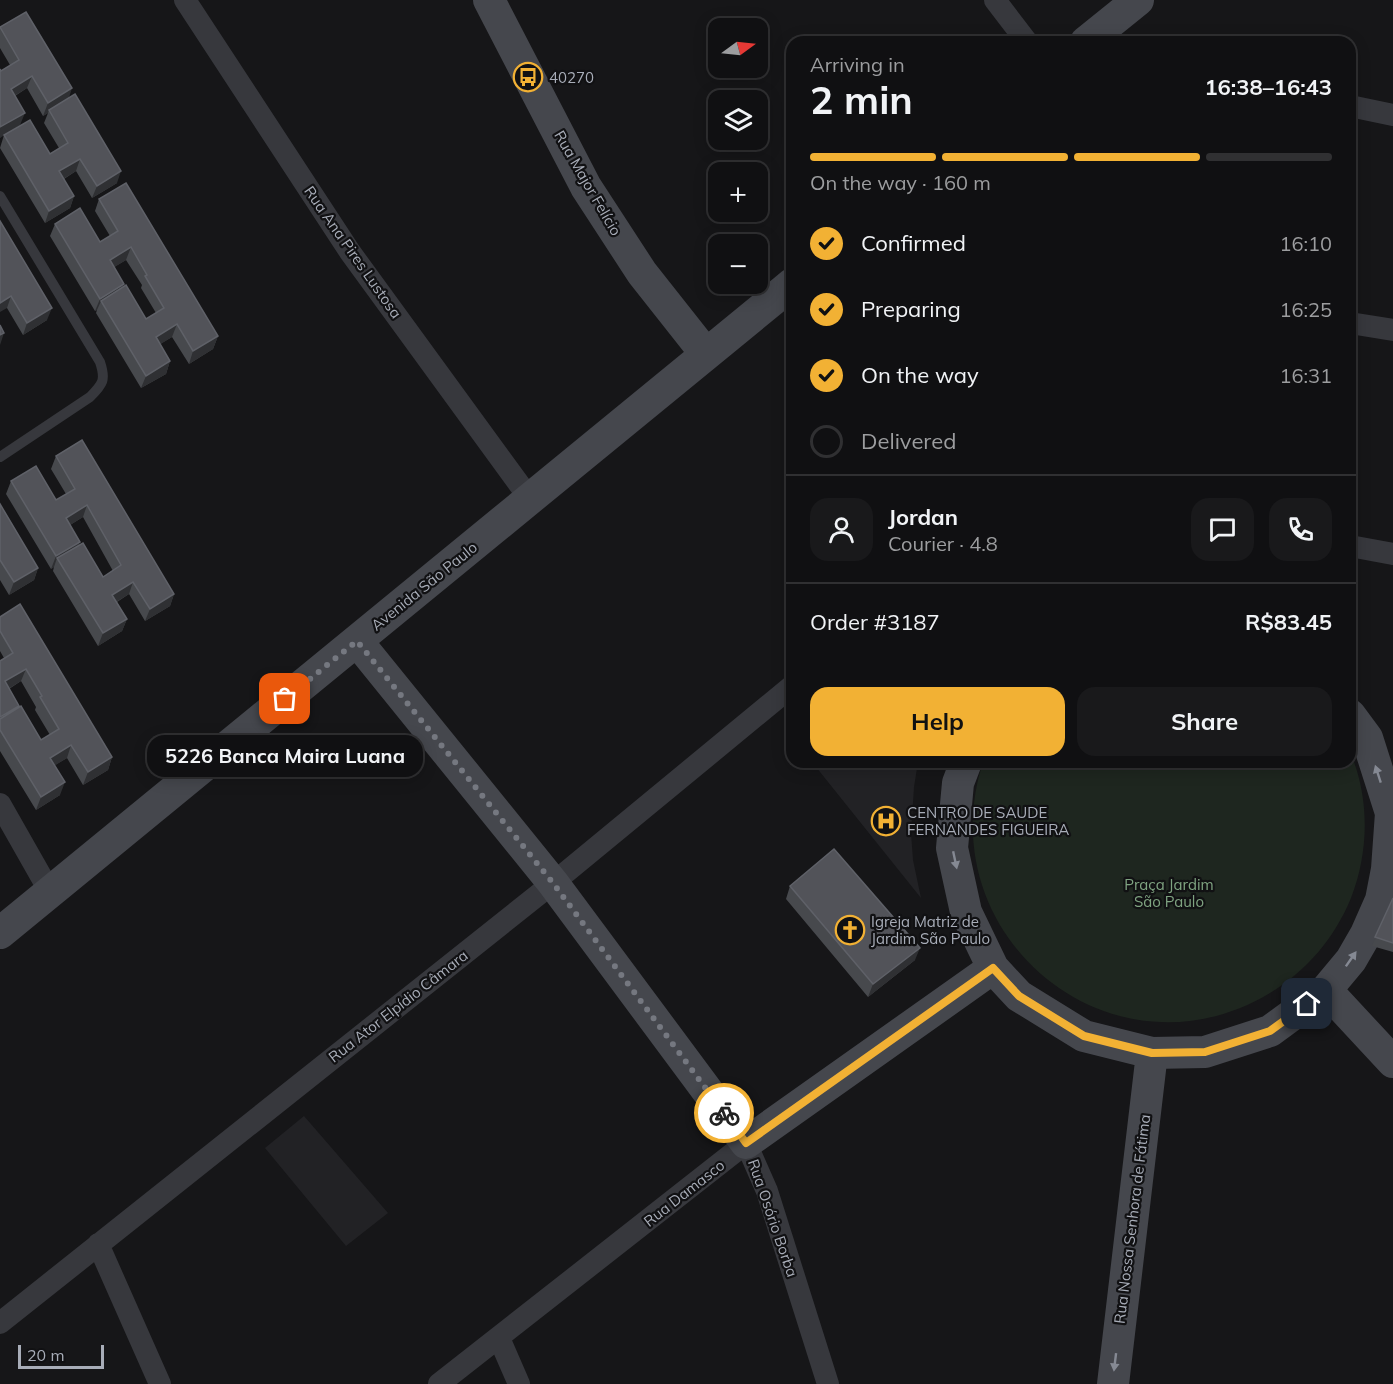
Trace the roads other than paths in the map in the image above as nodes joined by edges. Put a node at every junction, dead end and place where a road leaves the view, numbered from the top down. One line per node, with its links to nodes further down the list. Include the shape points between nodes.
1 (185, 0): 15 (street, Rua Ana Pires Lustosa, via 350,252)
2 (489, 0): 13 (street, Rua Major Felício, via 586,187 642,273)
3 (995, 0): 5 (street)
4 (1138, 0): 6 (street)
5 (1022, 36)
6 (1093, 36)
7 (1356, 107): 8 (street)
8 (1393, 115)
9 (0, 196): 14 (lane, via 100,362 104,375 101,387 90,396)
10 (786, 289): 13 (street, Avenida São Paulo)
11 (1356, 324): 12 (street)
12 (1393, 330)
13 (706, 354): 15 (street, Avenida São Paulo)
14 (0, 457)
15 (530, 498): 18 (street, Avenida São Paulo)
16 (1356, 547): 17 (street)
17 (1393, 554)
18 (357, 641): 24 (street, Rua Osório Borba); 25 (street, Avenida São Paulo)
19 (786, 691): 24 (street, Rua Ator Elpídio Câmara)
20 (1356, 724): 23 (street, one-way to 20, via 1391,813 1366,738)
21 (964, 768): 27 (street, one-way to 27, via 958,783 952,848 966,912)
22 (0, 804): 25 (street)
23 (1390, 869): 28 (street, one-way to 23, via 1366,934)
24 (553, 883): 31 (street, Rua Osório Borba); 32 (street, Rua Ator Elpídio Câmara)
25 (50, 892): 26 (street, Avenida São Paulo)
26 (0, 933)
27 (993, 968): 29 (street, via 1019,996 1084,1036); 31 (street, Rua Damasco)
28 (1326, 990): 29 (street, via 1270,1031 1205,1052); 30 (street)
29 (1152, 1053): 39 (street, Rua Nossa Senhora de Fátima, one-way to 39)
30 (1393, 1062)
31 (746, 1143): 34 (street, Rua Damasco); 38 (street, Rua Osório Borba, via 767,1191)
32 (98, 1244): 33 (street, Rua Ator Elpídio Câmara); 35 (street)
33 (0, 1323)
34 (499, 1338): 36 (street, Rua Damasco); 37 (street)
35 (160, 1384)
36 (439, 1384)
37 (519, 1384)
38 (828, 1384)
39 (1113, 1384)

